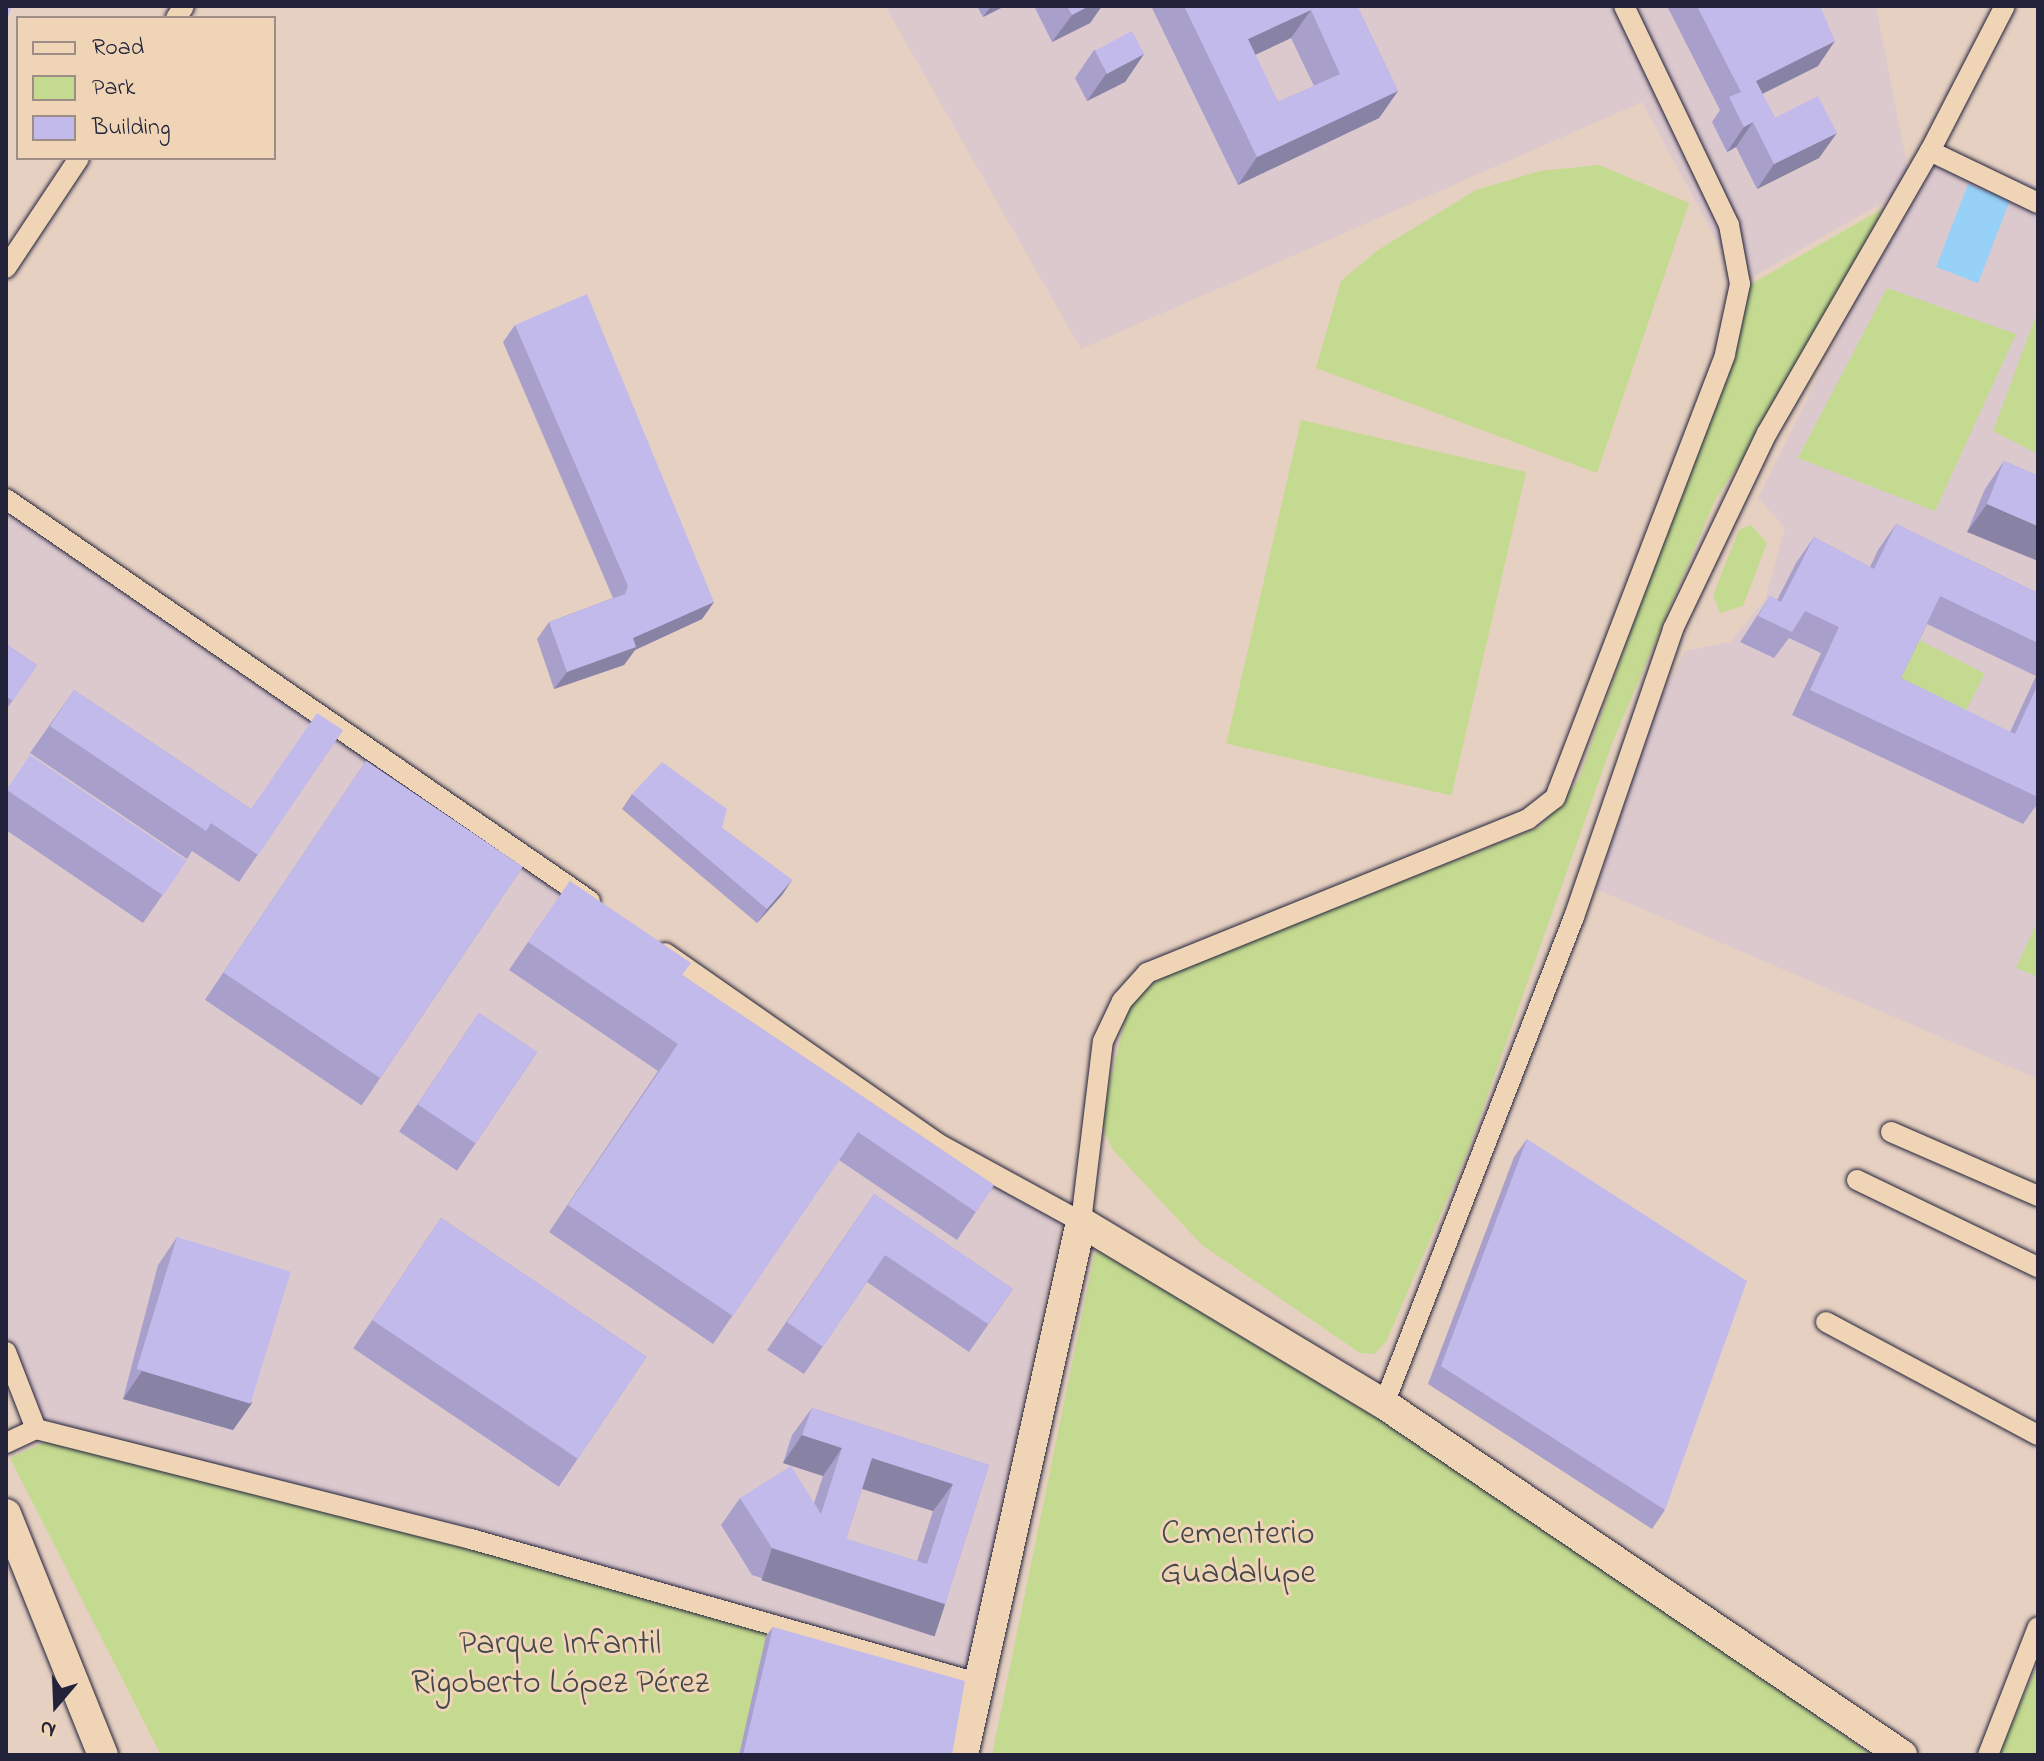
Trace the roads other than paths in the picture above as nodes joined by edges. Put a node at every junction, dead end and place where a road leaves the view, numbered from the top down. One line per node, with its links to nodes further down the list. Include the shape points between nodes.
1 (1624, 6): 13 (street, via 1729,225 1740,284 1725,354 1569,768 1555,798 1528,819 1147,973 1103,1041)
2 (2005, 6): 3 (street)
3 (1930, 151): 5 (street); 17 (street, via 1767,433 1673,629 1574,917)
4 (78, 160): 6 (street)
5 (2038, 203)
6 (6, 268)
7 (6, 499): 8 (street)
8 (615, 919)
9 (641, 937): 13 (street, via 937,1143)
10 (1891, 1132): 12 (street)
11 (1857, 1180): 14 (street)
12 (2038, 1196)
13 (1081, 1222): 17 (street); 23 (street)
14 (2038, 1267)
15 (1826, 1322): 19 (street)
16 (6, 1352): 18 (street)
17 (1384, 1404): 26 (street)
18 (36, 1429): 20 (street); 23 (street, via 486,1543)
19 (2038, 1435)
20 (6, 1443)
21 (6, 1514): 24 (street)
22 (2038, 1627): 27 (street)
23 (978, 1683): 25 (street)
24 (103, 1755)
25 (963, 1755)
26 (1902, 1755)
27 (1988, 1755)

